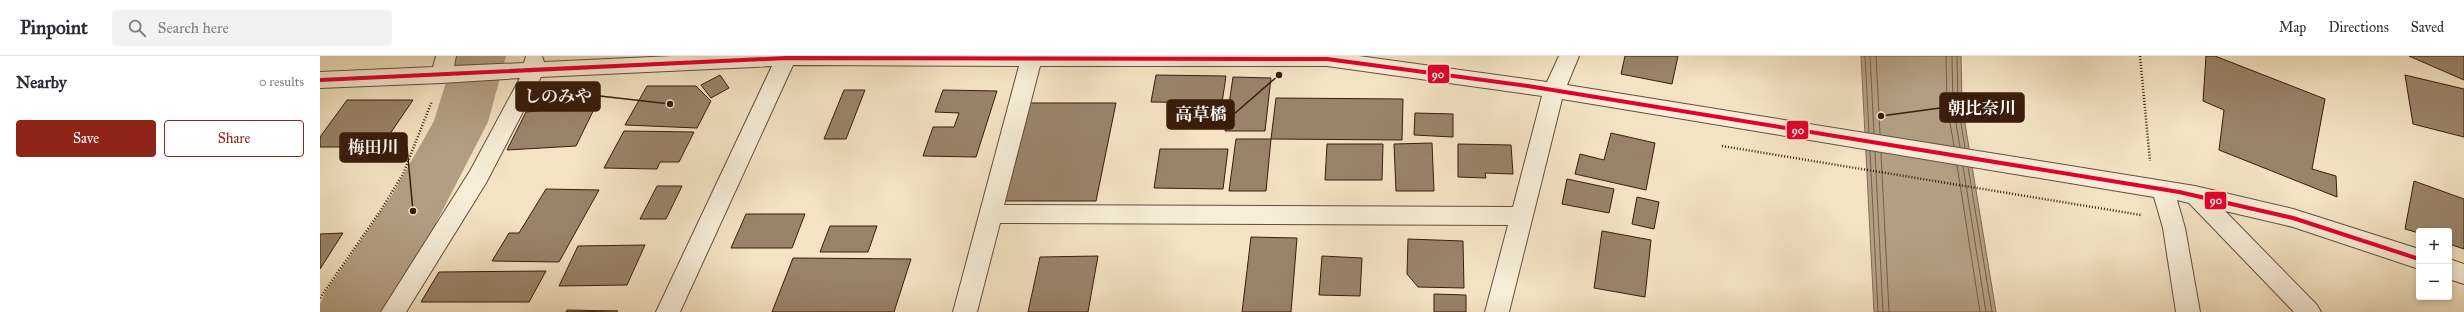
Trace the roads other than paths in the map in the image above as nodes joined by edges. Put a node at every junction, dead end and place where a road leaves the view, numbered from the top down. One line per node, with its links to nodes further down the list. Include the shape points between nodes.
1 (1032, 56): 3 (street); 7 (street, via 1328,59); 10 (street)
2 (1569, 56): 7 (street)
3 (787, 57): 4 (street, via 557,70); 16 (street)
4 (529, 66): 5 (street); 15 (street, via 478,177)
5 (446, 69): 6 (street)
6 (320, 80)
7 (1554, 90): 8 (street); 11 (street)
8 (2153, 189): 9 (street); 19 (street, via 2174,228)
9 (2195, 195): 12 (street, via 2293,218); 20 (street)
10 (991, 214): 11 (street); 17 (street)
11 (1520, 216): 18 (street)
12 (2416, 258)
13 (2452, 270): 14 (street)
14 (2464, 274)
15 (392, 312)
16 (668, 312)
17 (966, 312)
18 (1497, 312)
19 (2188, 312)
20 (2309, 312)

